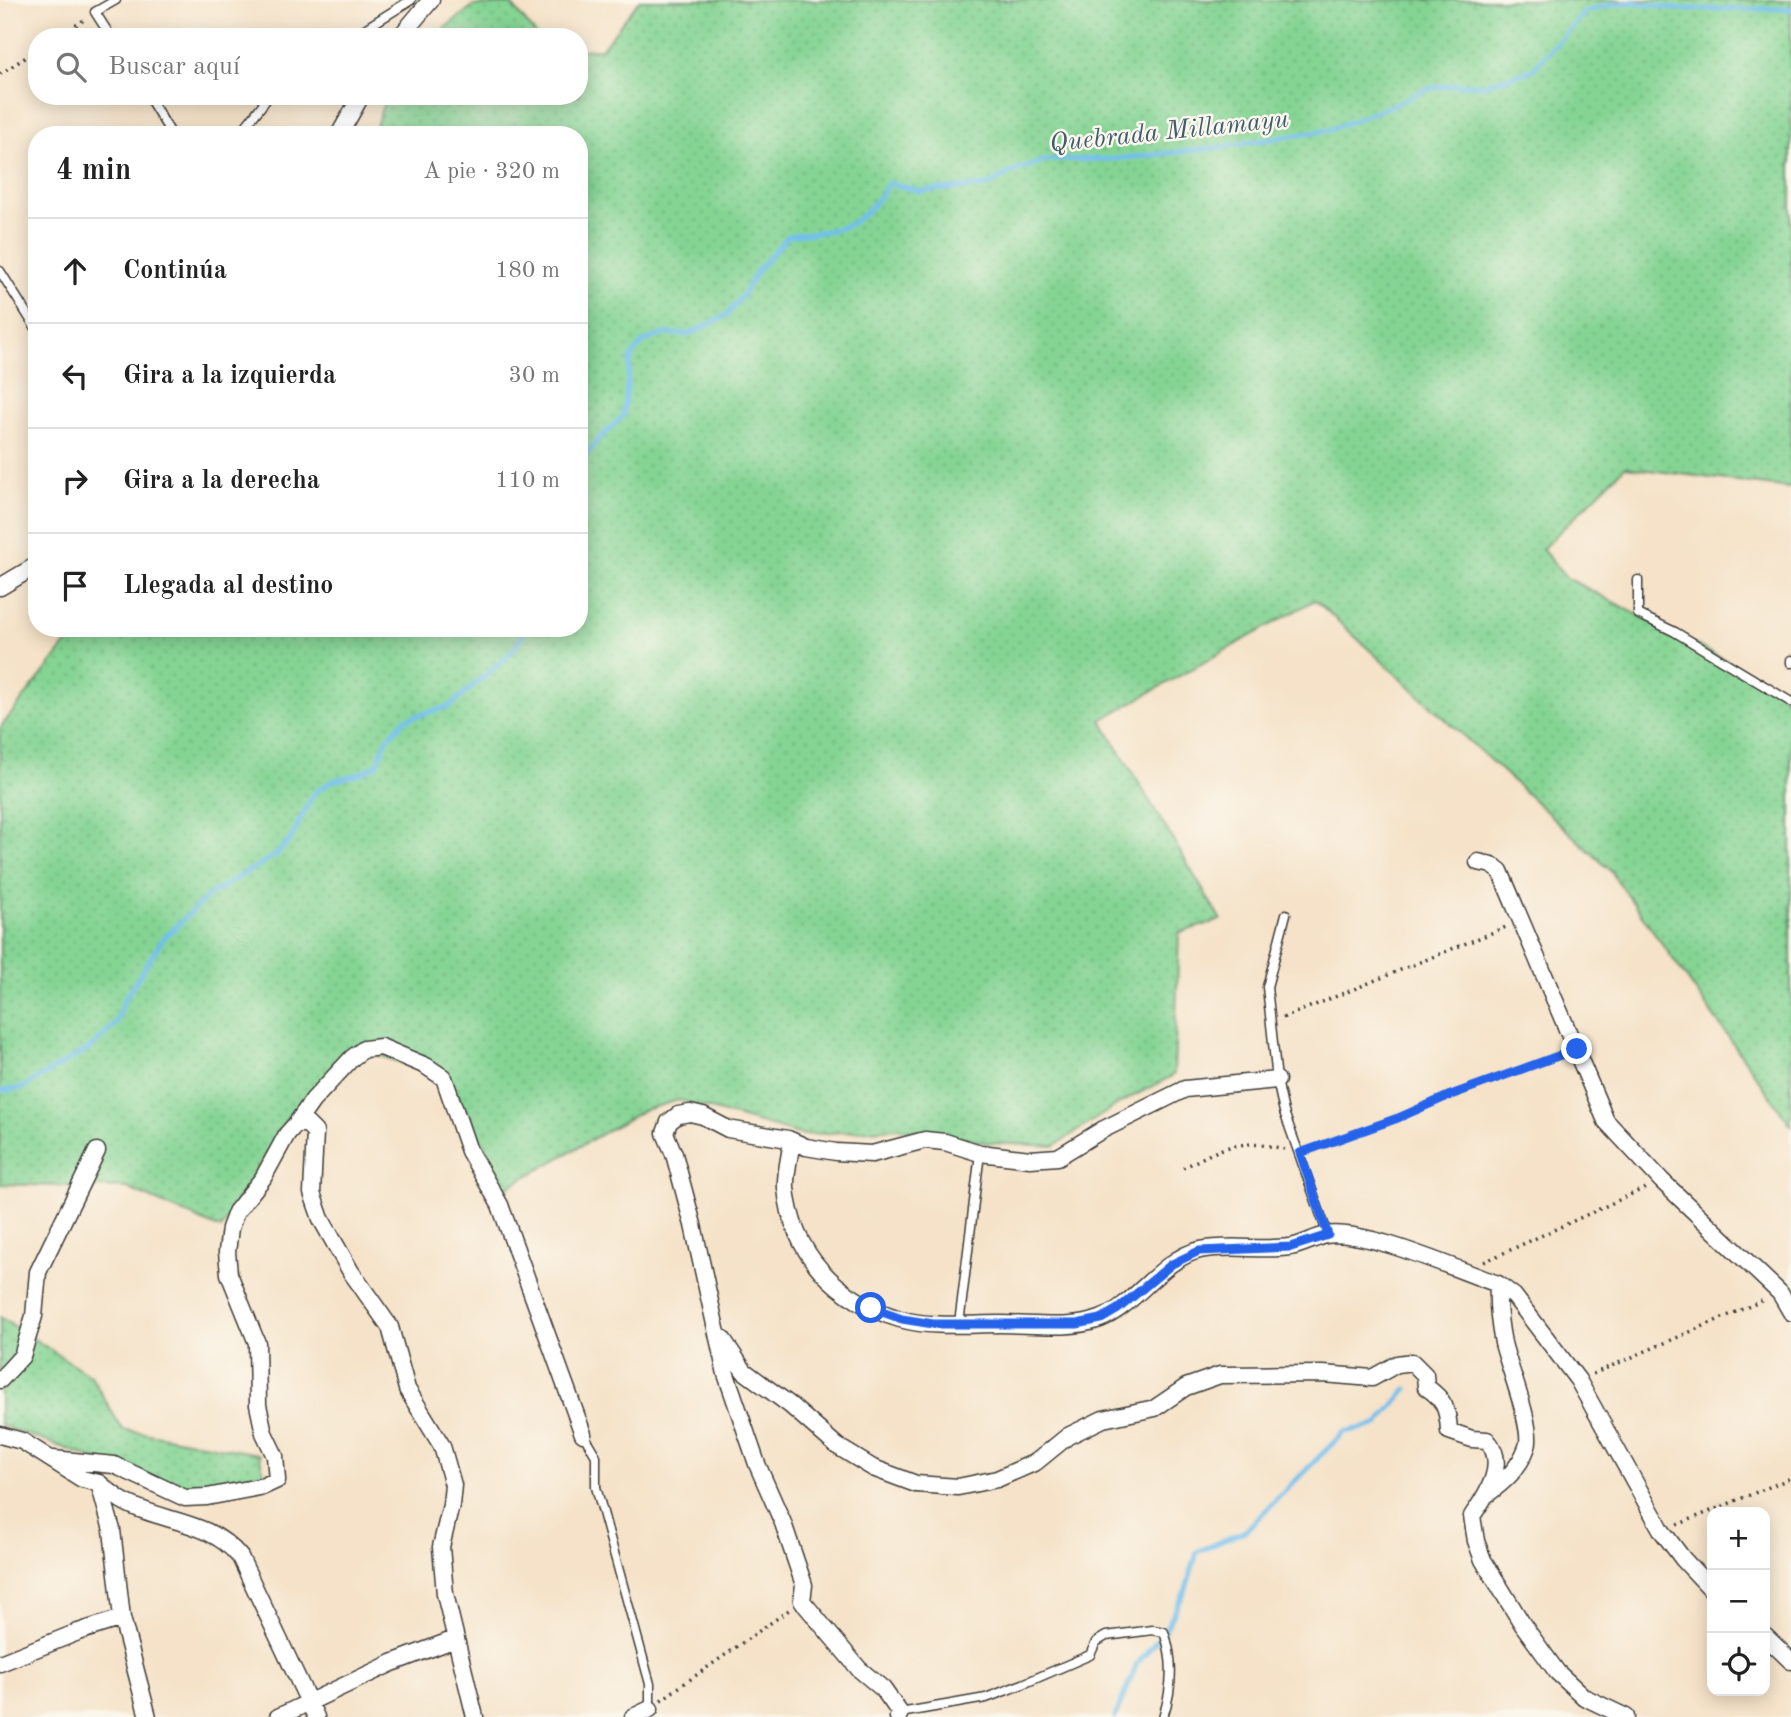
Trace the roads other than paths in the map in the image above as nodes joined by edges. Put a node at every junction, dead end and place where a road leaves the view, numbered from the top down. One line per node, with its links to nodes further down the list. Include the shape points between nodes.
1 (116, 0): 4 (lane, via 95,12)
2 (411, 0): 5 (lane)
3 (431, 0): 6 (street)
4 (105, 28)
5 (366, 28)
6 (408, 28)
7 (154, 105): 10 (lane)
8 (262, 105): 11 (lane)
9 (356, 105): 12 (street)
10 (167, 126)
11 (246, 126)
12 (344, 126)
13 (0, 271): 14 (lane)
14 (28, 316)
15 (28, 570): 17 (street)
16 (1637, 580): 18 (lane, via 1637,614)
17 (0, 587)
18 (1791, 702)
19 (1478, 862): 28 (street, via 1500,871 1606,1121 1780,1293)
20 (1286, 914): 21 (lane, via 1267,988)
21 (1277, 1080): 25 (street, via 1185,1089 1058,1157); 26 (lane)
22 (296, 1124): 32 (street, via 313,1100 364,1049 381,1047 444,1078 469,1151 500,1205); 34 (street, via 236,1212 227,1252 229,1274 257,1343 258,1405 275,1456 277,1479 264,1486 185,1498 114,1465); 39 (street, via 307,1124 315,1132 312,1193 321,1219 390,1327 407,1389 442,1446 453,1485 441,1547)
23 (792, 1141): 25 (street, via 836,1153 872,1154 925,1140); 29 (street, via 786,1185 793,1227 809,1258 833,1283 871,1308 902,1319); 30 (street, via 728,1129 690,1113 669,1122 665,1133 693,1225)
24 (97, 1151): 31 (street, via 37,1272 34,1316 22,1356)
25 (980, 1153): 29 (lane)
26 (1328, 1235): 27 (street, via 1374,1239); 29 (street, via 1291,1247 1199,1251 1172,1264 1101,1319 1077,1324)
27 (1498, 1284): 36 (street, via 1497,1310 1528,1430 1528,1446 1510,1478); 37 (street, via 1514,1296 1578,1380 1662,1531)
28 (1791, 1312)
29 (959, 1324)
30 (717, 1330): 36 (street, via 744,1371 837,1446 873,1468 916,1484 958,1487 997,1479 1036,1462 1068,1436 1103,1419 1155,1408 1186,1387 1220,1375 1372,1378 1397,1364 1412,1362 1425,1375 1426,1387 1440,1396 1449,1431 1487,1440 1496,1450 1496,1470); 45 (street, via 726,1374 804,1586 802,1601 859,1669 883,1689)
31 (0, 1380)
32 (583, 1434): 43 (lane, via 596,1456 596,1487 650,1684)
33 (0, 1435): 34 (street, via 22,1441)
34 (53, 1459): 35 (street, via 82,1479)
35 (99, 1483): 38 (street, via 112,1530); 44 (street, via 122,1500 212,1532 229,1543 240,1557)
36 (1485, 1496): 51 (street, via 1472,1516 1476,1541 1523,1625 1557,1672 1584,1697)
37 (1707, 1585)
38 (122, 1618): 42 (street); 46 (street)
39 (455, 1639): 44 (street, via 392,1663); 48 (street)
40 (1770, 1641): 41 (street)
41 (1791, 1661)
42 (0, 1663)
43 (650, 1709): 49 (street)
44 (313, 1710): 47 (street)
45 (899, 1715): 50 (lane, via 986,1698 1090,1655 1105,1636 1153,1630 1164,1632 1168,1644 1171,1688)
46 (148, 1717)
47 (278, 1717)
48 (475, 1717)
49 (633, 1717)
50 (1163, 1717)
51 (1626, 1717)

